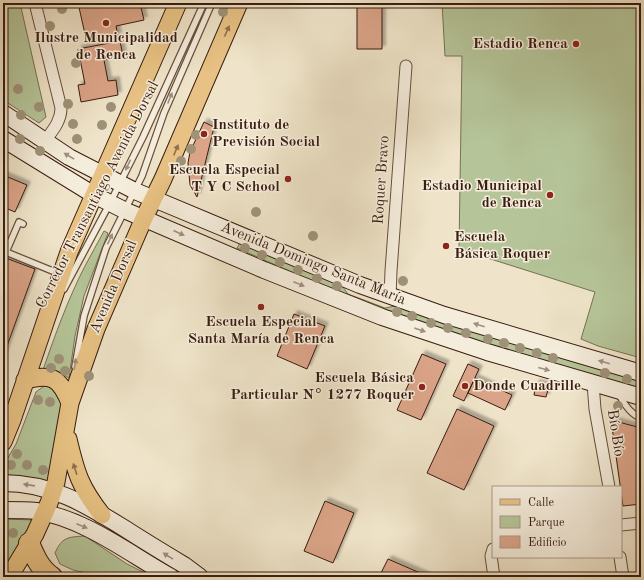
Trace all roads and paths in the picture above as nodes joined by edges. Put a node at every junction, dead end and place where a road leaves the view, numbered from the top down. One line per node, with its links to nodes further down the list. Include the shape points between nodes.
1 (35, 3): 9 (street, via 61,108 58,122)
2 (178, 3): 10 (main road)
3 (204, 3): 11 (lane, Corredor Transantiago Avenida Dorsal, one-way to 11)
4 (212, 3): 12 (lane, Corredor Transantiago Avenida Dorsal, one-way to 4, via 164,114)
5 (239, 3): 14 (main road, Avenida Dorsal, one-way to 5)
6 (406, 66): 20 (street, Roquer Bravo)
7 (3, 113): 9 (main road, Avenida Domingo Santa María)
8 (3, 139): 13 (main road, Avenida Domingo Santa María)
9 (45, 141): 10 (main road, Avenida Domingo Santa María, one-way to 9)
10 (103, 175): 11 (main road, Avenida Domingo Santa María); 13 (main road)
11 (120, 183): 12 (main road, Avenida Domingo Santa María); 15 (lane, Corredor Transantiago Avenida Dorsal)
12 (135, 190): 14 (main road, Avenida Domingo Santa María); 16 (lane, Corredor Transantiago Avenida Dorsal)
13 (94, 195): 15 (main road, Avenida Domingo Santa María); 19 (main road)
14 (154, 198): 17 (main road, Avenida Dorsal); 20 (main road, Avenida Domingo Santa María)
15 (110, 203): 16 (main road, Avenida Domingo Santa María); 21 (lane, Corredor Transantiago Avenida Dorsal)
16 (124, 210): 17 (main road, Avenida Domingo Santa María); 27 (lane, Corredor Transantiago Avenida Dorsal, one-way to 16, via 80,332 88,300 106,248)
17 (144, 218): 24 (main road, Avenida Domingo Santa María, one-way to 24, via 382,317 487,352); 27 (main road, Avenida Dorsal, via 96,329)
18 (23, 224): 19 (lane, via 18,222 6,252)
19 (60, 274): 21 (main road)
20 (390, 297): 22 (main road, Avenida Domingo Santa María, one-way to 20)
21 (42, 332): 23 (main road)
22 (641, 373)
23 (26, 380): 27 (main road, via 39,377 58,381); 30 (main road)
24 (593, 383): 25 (main road, Avenida Domingo Santa María); 32 (street, Bío Bío)
25 (615, 390): 26 (main road, Avenida Domingo Santa María); 28 (lane, via 629,410)
26 (641, 397)
27 (70, 403): 29 (main road, Avenida Dorsal)
28 (641, 418)
29 (66, 429): 33 (main road, Avenida Dorsal); 36 (main road, one-way to 29, via 80,483)
30 (3, 442)
31 (3, 483): 33 (main road, one-way to 31)
32 (609, 486)
33 (54, 490): 35 (main road, Avenida Dorsal); 36 (main road, via 82,502)
34 (3, 510): 35 (main road)
35 (45, 513): 39 (main road, Avenida Dorsal); 44 (main road, one-way to 44, via 86,528)
36 (102, 515): 45 (main road, one-way to 36)
37 (641, 522): 38 (street)
38 (622, 525)
39 (30, 543): 42 (main road, Avenida Dorsal); 43 (highway, via 39,564)
40 (492, 552): 46 (street)
41 (620, 558): 47 (street)
42 (9, 577)
43 (52, 577)
44 (171, 577)
45 (200, 577)
46 (494, 577)
47 (623, 577)

